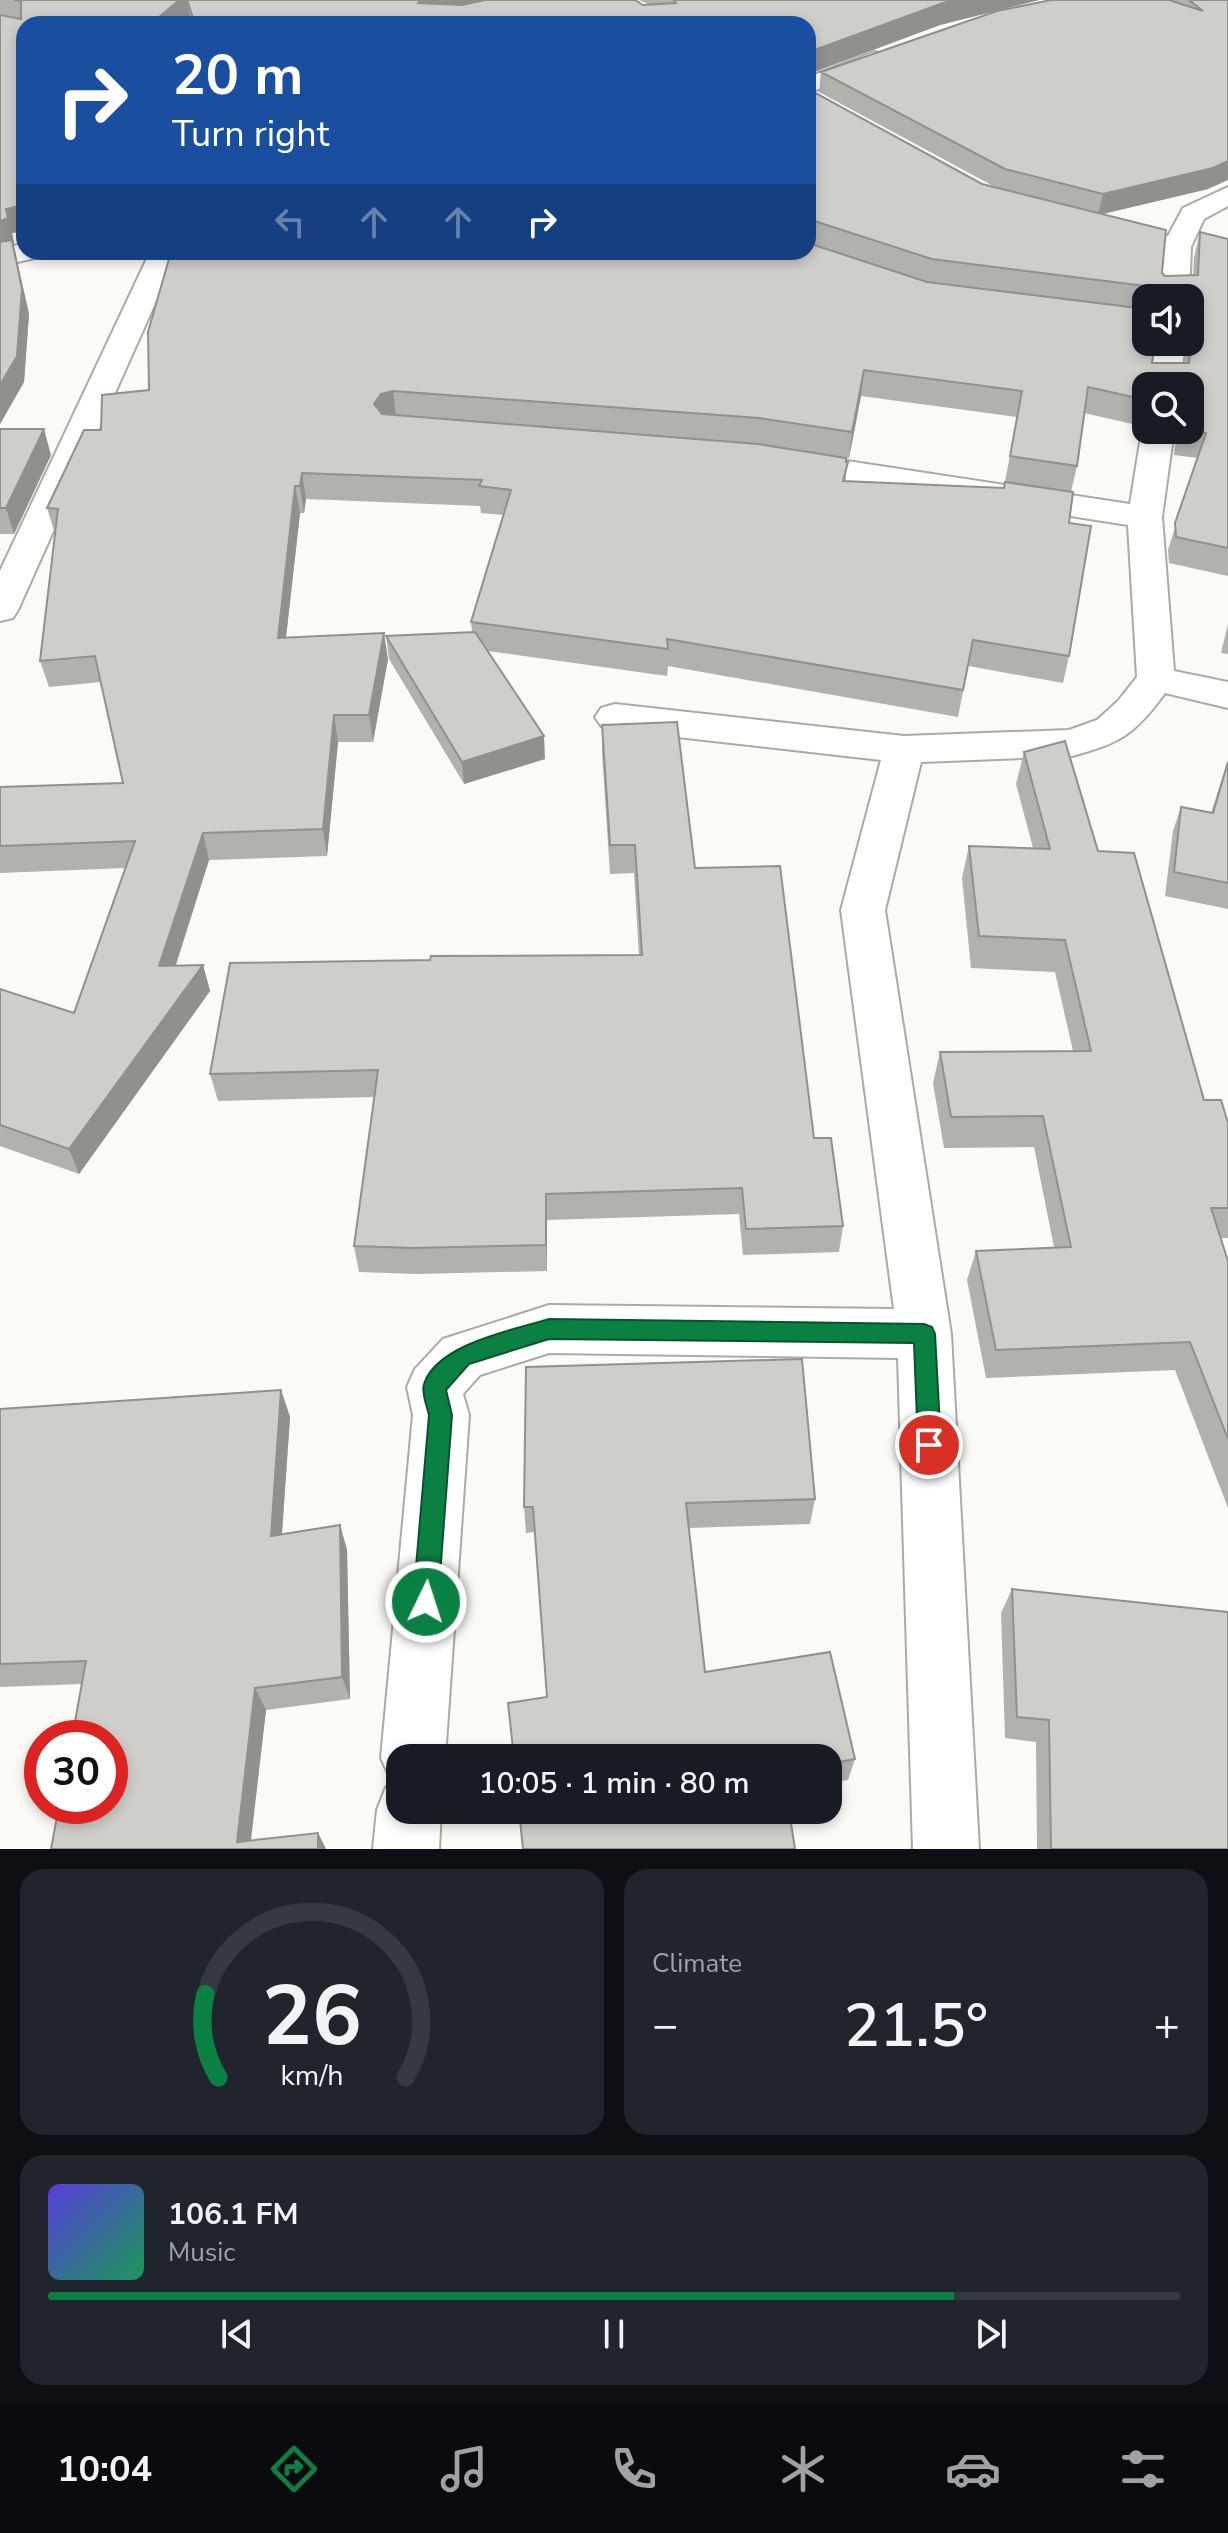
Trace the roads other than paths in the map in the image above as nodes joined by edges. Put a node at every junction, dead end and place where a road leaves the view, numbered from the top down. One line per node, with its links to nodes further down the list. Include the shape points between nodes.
1 (897, 50): 2 (street)
2 (816, 95)
3 (1228, 195): 5 (street, via 1193,214)
4 (1076, 221): 5 (street)
5 (1177, 247): 7 (street)
6 (160, 260): 11 (street)
7 (1175, 284)
8 (1156, 444): 10 (street)
9 (757, 457): 10 (street)
10 (1145, 517): 12 (street)
11 (0, 610)
12 (1156, 679): 13 (street); 15 (street, via 1111,729 1072,743)
13 (1228, 695)
14 (615, 717): 15 (street)
15 (904, 749): 16 (street, via 863,910)
16 (924, 1334): 17 (street, via 549,1329 462,1356 434,1387 441,1415); 20 (street)
17 (414, 1744)
18 (408, 1824): 19 (street)
19 (406, 1849)
20 (946, 1849)

